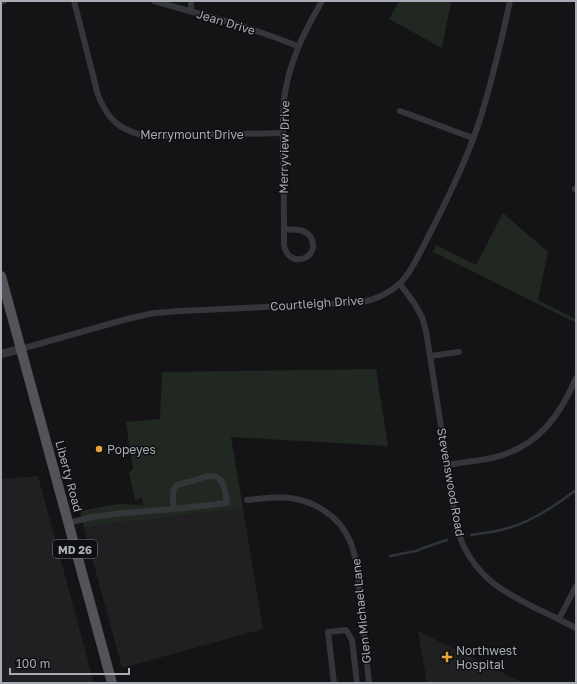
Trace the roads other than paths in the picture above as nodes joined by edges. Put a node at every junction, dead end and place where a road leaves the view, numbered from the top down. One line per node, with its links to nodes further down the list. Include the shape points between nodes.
1 (74, 1): 9 (street, Merrymount Drive, via 102,106 115,123 124,129 146,136)
2 (154, 1): 6 (street, Jean Drive)
3 (191, 1): 6 (street)
4 (322, 1): 7 (street, Merryview Drive)
5 (510, 1): 10 (street, Courtleigh Drive, via 500,48)
6 (191, 11): 7 (street, Jean Drive)
7 (298, 46): 9 (street, Merryview Drive, via 284,100)
8 (400, 111): 10 (street)
9 (283, 133): 11 (street, Merryview Drive)
10 (473, 138): 13 (street, Courtleigh Drive, via 451,192 417,258)
11 (284, 229): 11 (street, Merryview Drive, via 286,253 296,259 308,256 313,244 308,234)
12 (1, 276): 14 (main road, Liberty Road / MD 26)
13 (400, 284): 14 (street, Courtleigh Drive, via 367,301 154,313); 17 (street, Stevenswood Road, via 422,317)
14 (21, 349): 16 (street, Courtleigh Drive); 22 (main road, Liberty Road / MD 26)
15 (459, 352): 17 (street)
16 (1, 354)
17 (430, 356): 19 (street, Stevenswood Road)
18 (576, 378): 19 (street, via 558,413 536,438 523,447 496,457)
19 (447, 465): 24 (street, Stevenswood Road, via 457,527 462,544 470,557 498,587)
20 (247, 500): 29 (street, Glen Michael Lane, via 289,497 314,504 335,519 349,537 357,565)
21 (174, 509): 21 (street, via 173,493 178,484 216,476 224,486 227,503); 22 (street, via 92,517)
22 (68, 523): 26 (main road, Liberty Road / MD 26)
23 (576, 586): 24 (street)
24 (559, 619): 25 (street, Stevenswood Road)
25 (576, 628)
26 (112, 683)
27 (334, 683): 28 (street, via 328,632 346,630 352,640)
28 (357, 683)
29 (369, 683)

